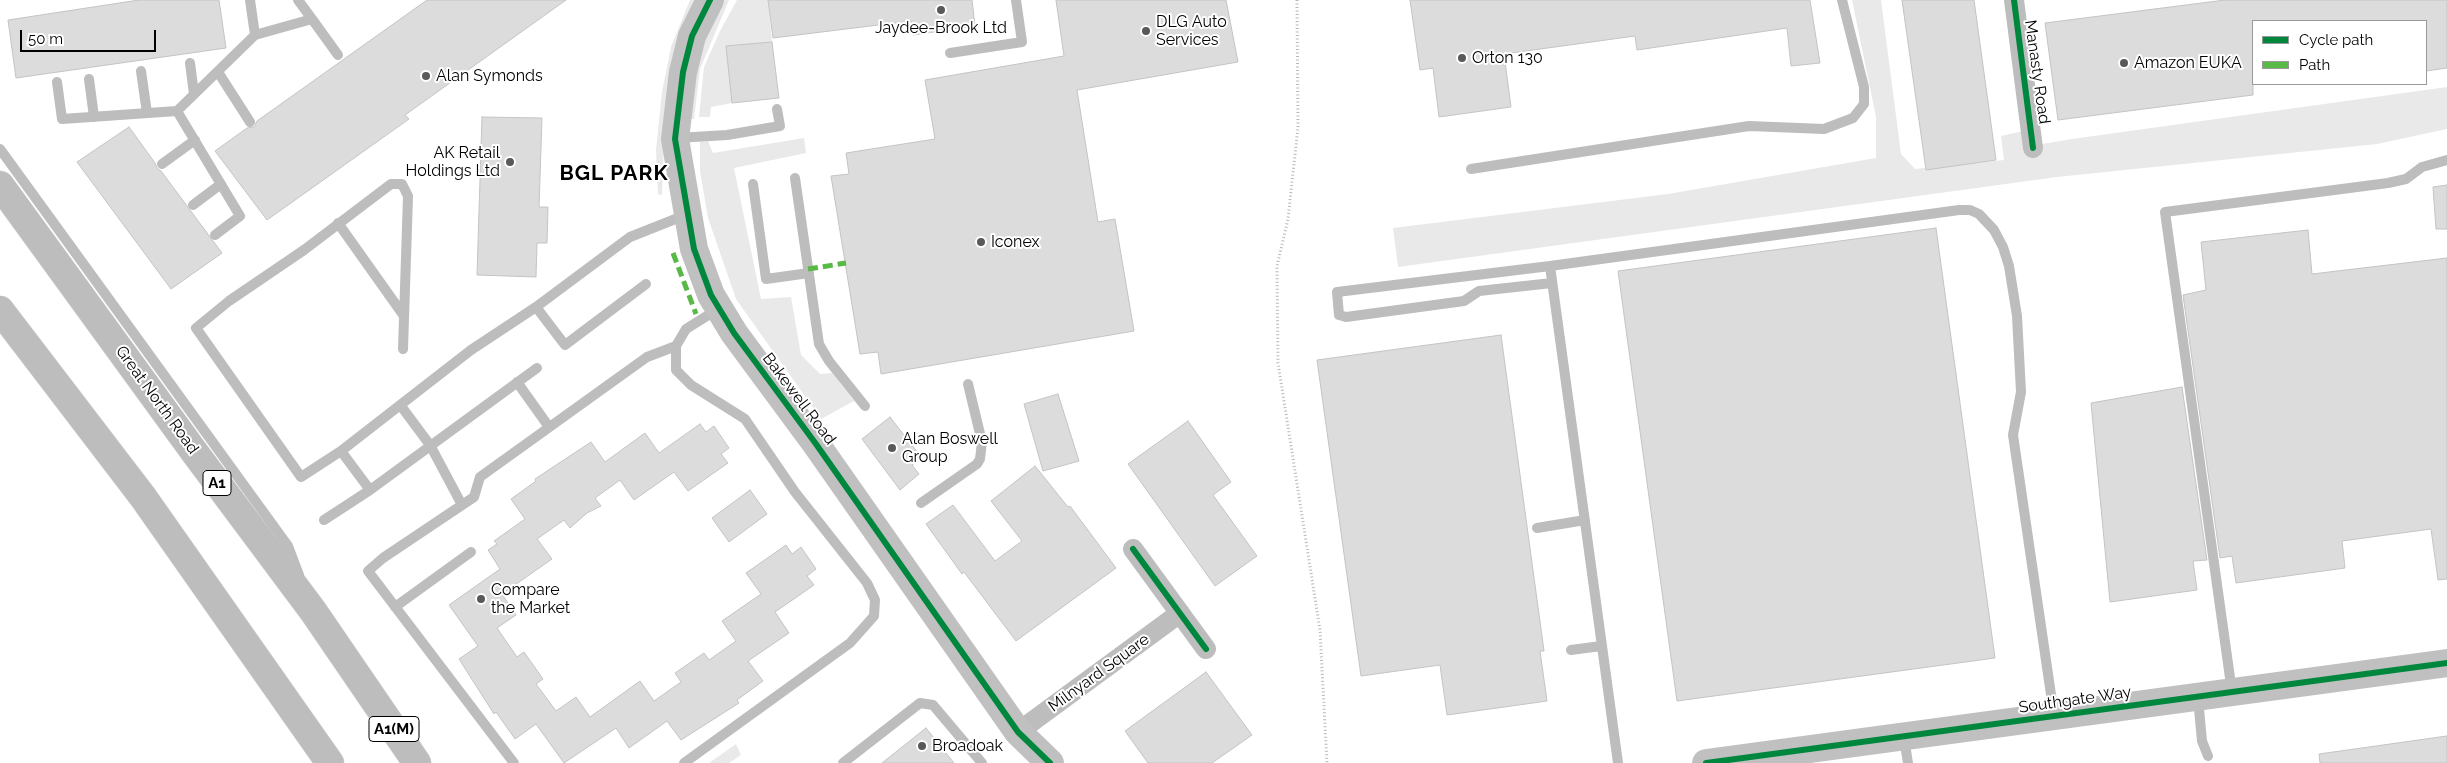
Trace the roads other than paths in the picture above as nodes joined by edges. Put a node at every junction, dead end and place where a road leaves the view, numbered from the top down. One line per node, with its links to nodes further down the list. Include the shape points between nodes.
1 (250, 0): 8 (lane)
2 (298, 0): 7 (lane)
3 (710, 0): 22 (street, Bakewell Road, via 692,36 683,72)
4 (1016, 0): 9 (lane, via 1022,42)
5 (1842, 0): 28 (lane, via 1864,87 1864,104 1852,118 1824,128 1748,126)
6 (2014, 0): 24 (street, Manasty Road)
7 (312, 19): 8 (lane); 10 (lane)
8 (255, 35): 13 (lane)
9 (950, 53)
10 (338, 55)
11 (190, 63): 16 (lane)
12 (141, 71): 19 (lane)
13 (218, 72): 16 (lane); 21 (lane)
14 (90, 79): 20 (lane)
15 (57, 82): 20 (lane, via 62,119)
16 (194, 94): 18 (lane)
17 (778, 109): 22 (lane, via 780,126 727,135)
18 (177, 111): 19 (lane); 23 (lane)
19 (147, 113): 20 (lane)
20 (94, 117)
21 (250, 122)
22 (675, 138): 34 (street, Bakewell Road)
23 (195, 140): 27 (lane); 30 (lane)
24 (2034, 148)
25 (0, 149): 64 (lane, via 288,546)
26 (2447, 160): 70 (lane, via 2422,167 2406,179 2388,183 2165,212)
27 (162, 164)
28 (1471, 169)
29 (795, 178): 38 (lane)
30 (221, 184): 33 (lane); 36 (lane, via 240,216)
31 (754, 184): 38 (lane, via 766,279)
32 (0, 185): 64 (highway, Great North Road / A1)
33 (193, 205)
34 (688, 214): 41 (lane, via 630,237); 42 (street, Bakewell Road, via 694,249)
35 (338, 223): 44 (lane); 44 (lane, via 392,184 402,184 408,196); 54 (lane, via 196,328 301,477)
36 (215, 235)
37 (1550, 266): 39 (lane); 39 (lane, via 1336,292 1339,315 1346,318 1464,301 1479,291); 74 (lane, via 1959,210 1970,210 1987,220 2004,247 2017,316 2021,392 2013,435)
38 (809, 273): 51 (lane, via 820,344 829,361)
39 (1552, 282): 59 (lane)
40 (646, 284): 41 (lane, via 565,345)
41 (536, 307): 50 (lane, via 471,350)
42 (718, 309): 45 (lane, via 686,329); 75 (street, Bakewell Road)
43 (0, 310): 73 (highway, via 143,497)
44 (404, 316): 46 (lane)
45 (676, 346): 52 (lane, via 647,356); 83 (lane, via 676,370 691,385 745,419 795,492 867,583 874,600 874,616 850,643)
46 (403, 350)
47 (537, 368): 48 (lane)
48 (518, 382): 52 (lane); 53 (lane)
49 (968, 384): 56 (lane, via 982,442 980,459)
50 (401, 406): 53 (lane); 54 (lane, via 374,423)
51 (865, 406)
52 (549, 427): 57 (lane, via 480,477 474,497)
53 (430, 445): 55 (lane); 57 (lane)
54 (341, 451): 55 (lane)
55 (370, 490): 58 (lane)
56 (921, 503)
57 (462, 505): 63 (lane, via 368,571)
58 (324, 520)
59 (1585, 520): 60 (lane); 66 (lane)
60 (1537, 528)
61 (1133, 549): 65 (street)
62 (471, 552): 63 (lane)
63 (395, 607): 82 (lane)
64 (313, 611): 71 (highway, Great North Road / A1)
65 (1180, 613): 67 (street); 75 (street, Milnyard Square)
66 (1601, 646): 68 (lane); 87 (lane)
67 (1206, 649)
68 (1571, 650)
69 (2447, 663): 70 (street, Southgate Way)
70 (2232, 692): 72 (street, Southgate Way)
71 (371, 694): 80 (highway, Great North Road / A1(M)); 81 (highway)
72 (2198, 697): 74 (street, Southgate Way); 77 (lane, via 2202,741)
73 (292, 710): 78 (highway); 79 (highway)
74 (2054, 716): 76 (street, Southgate Way)
75 (1018, 732): 86 (street, Bakewell Road)
76 (1904, 737): 88 (street, Southgate Way); 89 (lane)
77 (2208, 756)
78 (322, 763)
79 (330, 763)
80 (417, 763)
81 (433, 763)
82 (514, 763)
83 (684, 763)
84 (843, 763): 85 (lane, via 920,703 933,705)
85 (982, 763)
86 (1050, 763)
87 (1618, 763)
88 (1706, 763)
89 (1908, 763)

